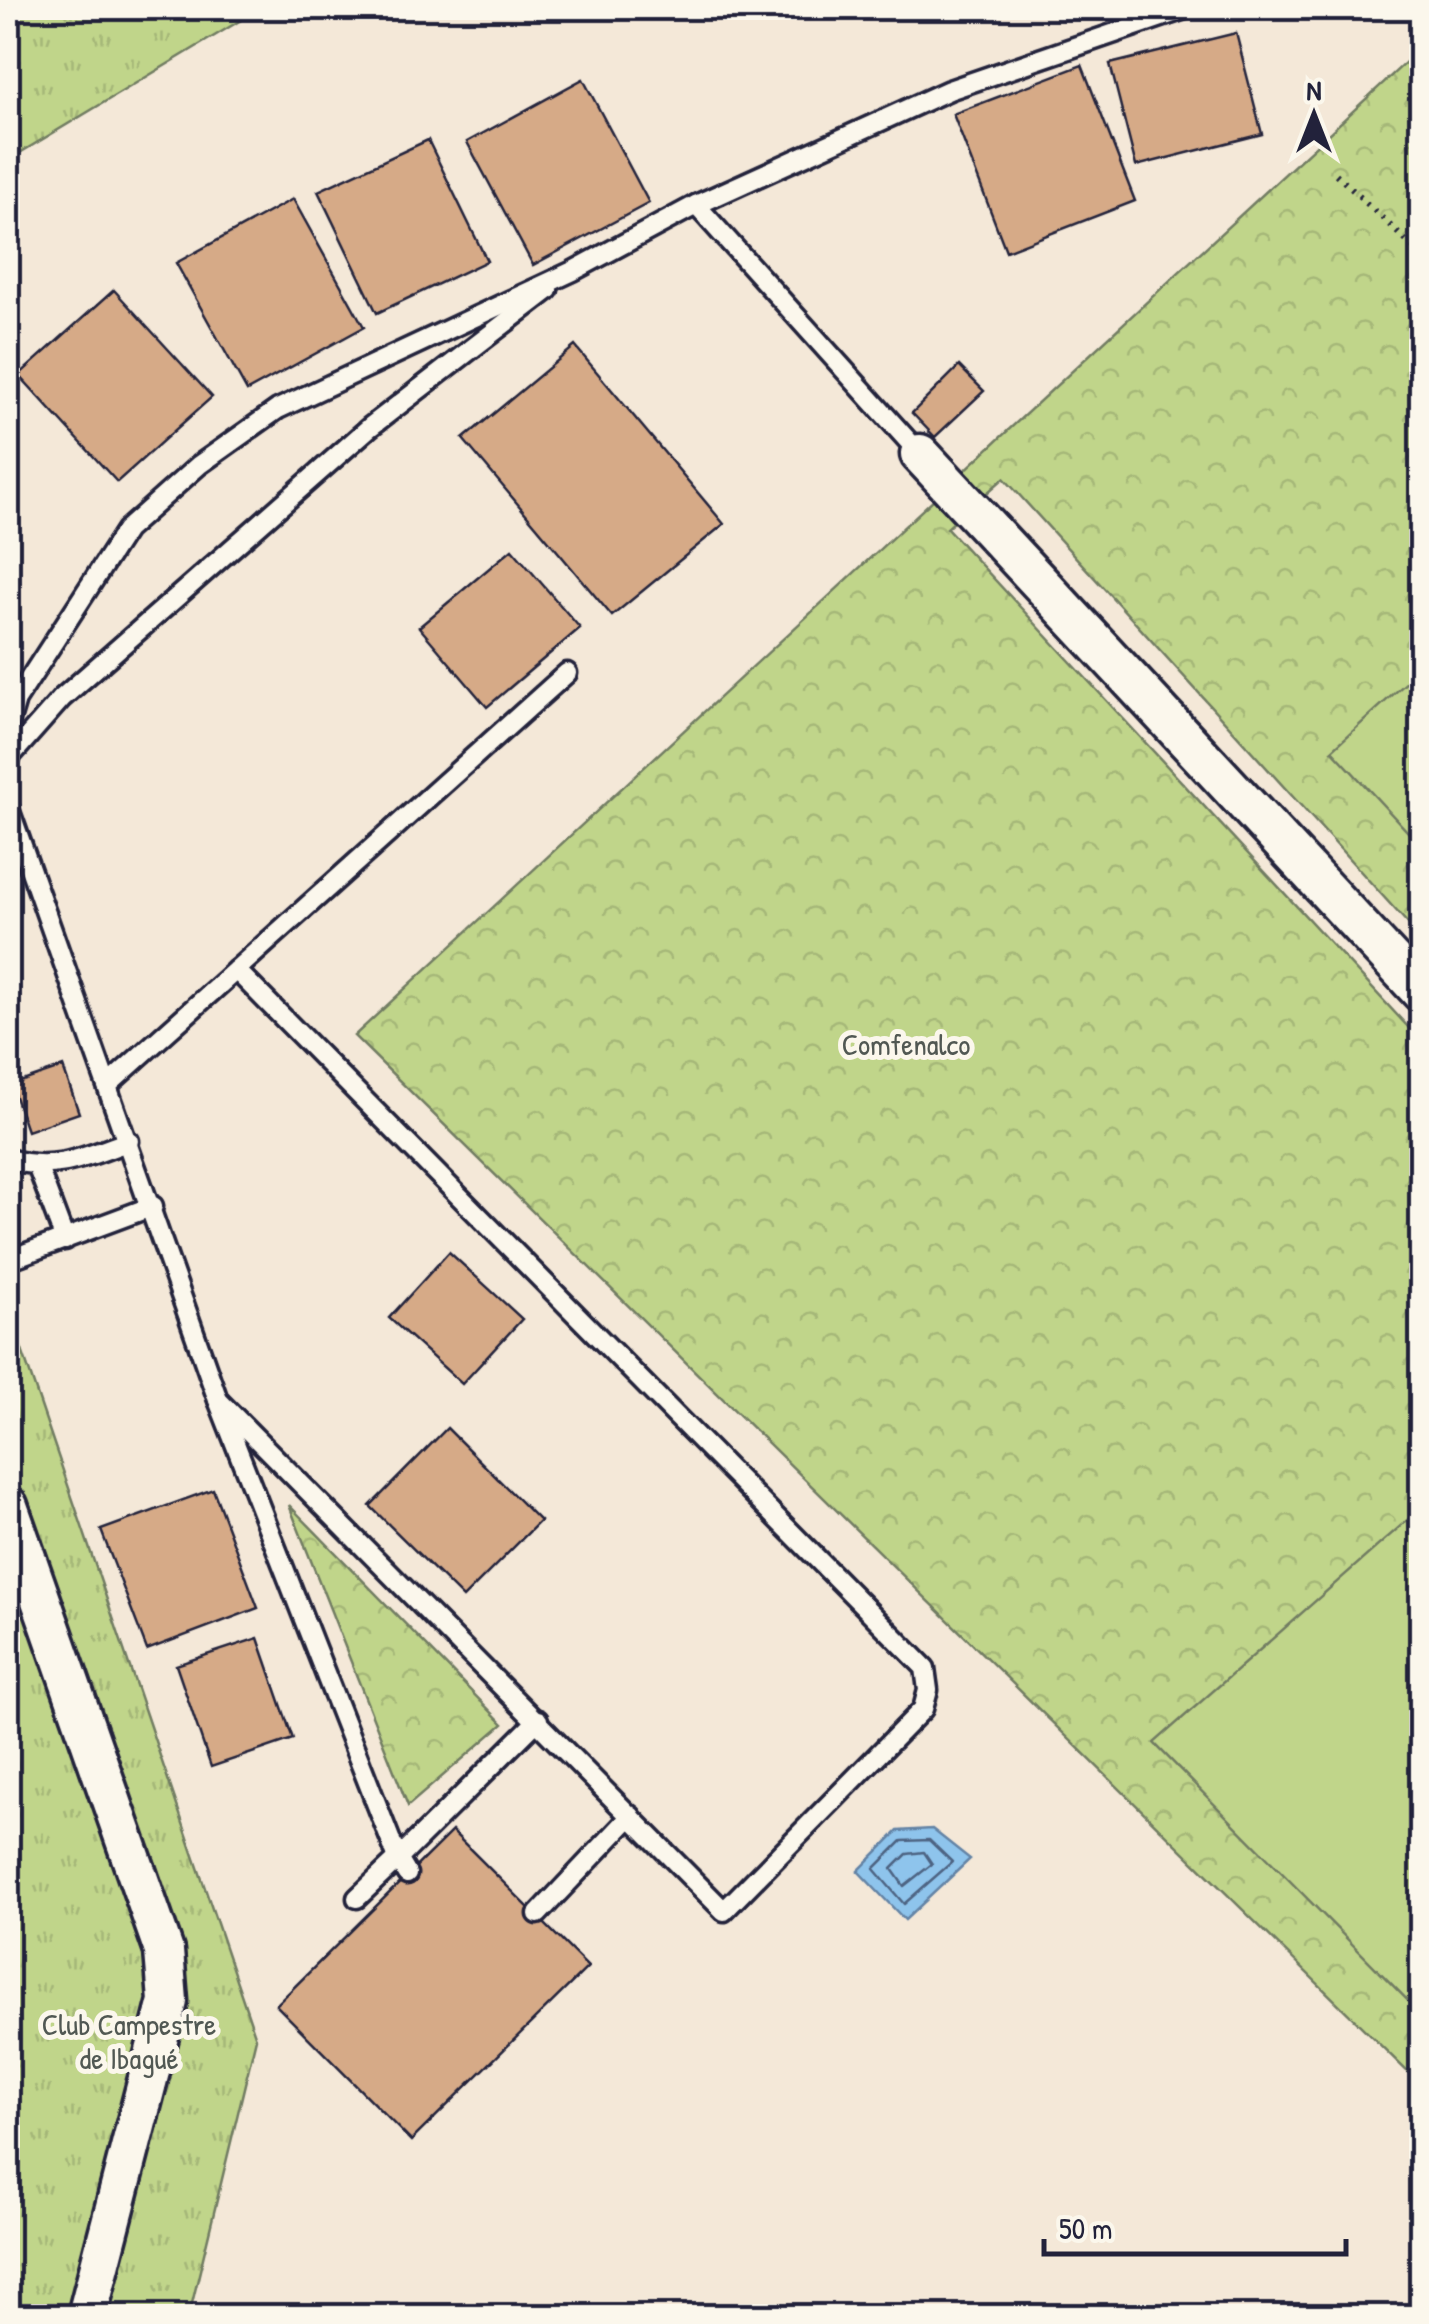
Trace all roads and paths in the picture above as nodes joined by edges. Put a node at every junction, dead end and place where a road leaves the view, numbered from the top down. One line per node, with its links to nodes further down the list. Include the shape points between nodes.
1 (1188, 8): 3 (lane, via 950,90)
2 (1336, 174): 4 (path)
3 (696, 205): 5 (lane); 6 (lane)
4 (1422, 256)
5 (572, 272): 8 (lane, via 278,409 199,465 126,530 16,700); 9 (lane, via 370,427 62,698)
6 (920, 454): 12 (street)
7 (566, 673): 11 (lane)
8 (8, 727)
9 (8, 759)
10 (8, 806): 13 (lane)
11 (236, 970): 13 (lane); 23 (lane, via 925,1668 923,1709 724,1911)
12 (1422, 993)
13 (109, 1084): 14 (lane)
14 (129, 1141): 16 (lane); 17 (lane)
15 (8, 1159): 16 (lane)
16 (38, 1168): 18 (lane)
17 (153, 1206): 18 (lane); 20 (lane)
18 (65, 1240): 19 (lane)
19 (8, 1260)
20 (218, 1400): 22 (lane); 24 (lane)
21 (8, 1506): 27 (street, via 164,1951 168,2000)
22 (538, 1720): 23 (lane); 24 (lane)
23 (631, 1816): 26 (lane)
24 (402, 1867): 25 (lane)
25 (357, 1898)
26 (538, 1914)
27 (87, 2316)

